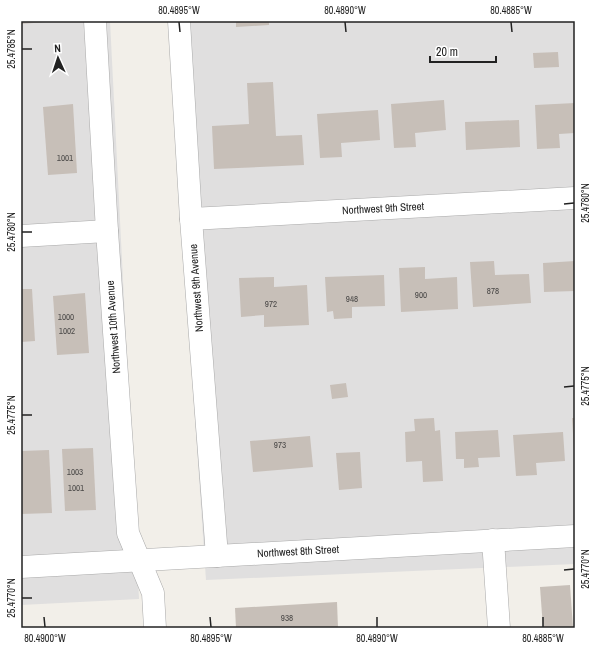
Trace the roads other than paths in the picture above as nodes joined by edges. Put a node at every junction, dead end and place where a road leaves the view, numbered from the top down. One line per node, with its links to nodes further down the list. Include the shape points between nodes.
1 (95, 21): 5 (street, Northwest 10th Avenue)
2 (179, 21): 4 (street, Northwest 9th Avenue)
3 (575, 198): 4 (street, Northwest 9th Street)
4 (191, 219): 9 (street, Northwest 9th Avenue)
5 (106, 231): 6 (street); 10 (street, Northwest 10th Avenue, via 128,533)
6 (21, 236)
7 (575, 536): 8 (street, Northwest 8th Street)
8 (494, 540): 9 (street, Northwest 8th Street); 13 (street)
9 (216, 556): 10 (street, Northwest 8th Street)
10 (140, 560): 11 (street, Northwest 8th Street); 12 (street, Northwest 10th Avenue, via 153,593)
11 (21, 567)
12 (155, 628)
13 (499, 628)

